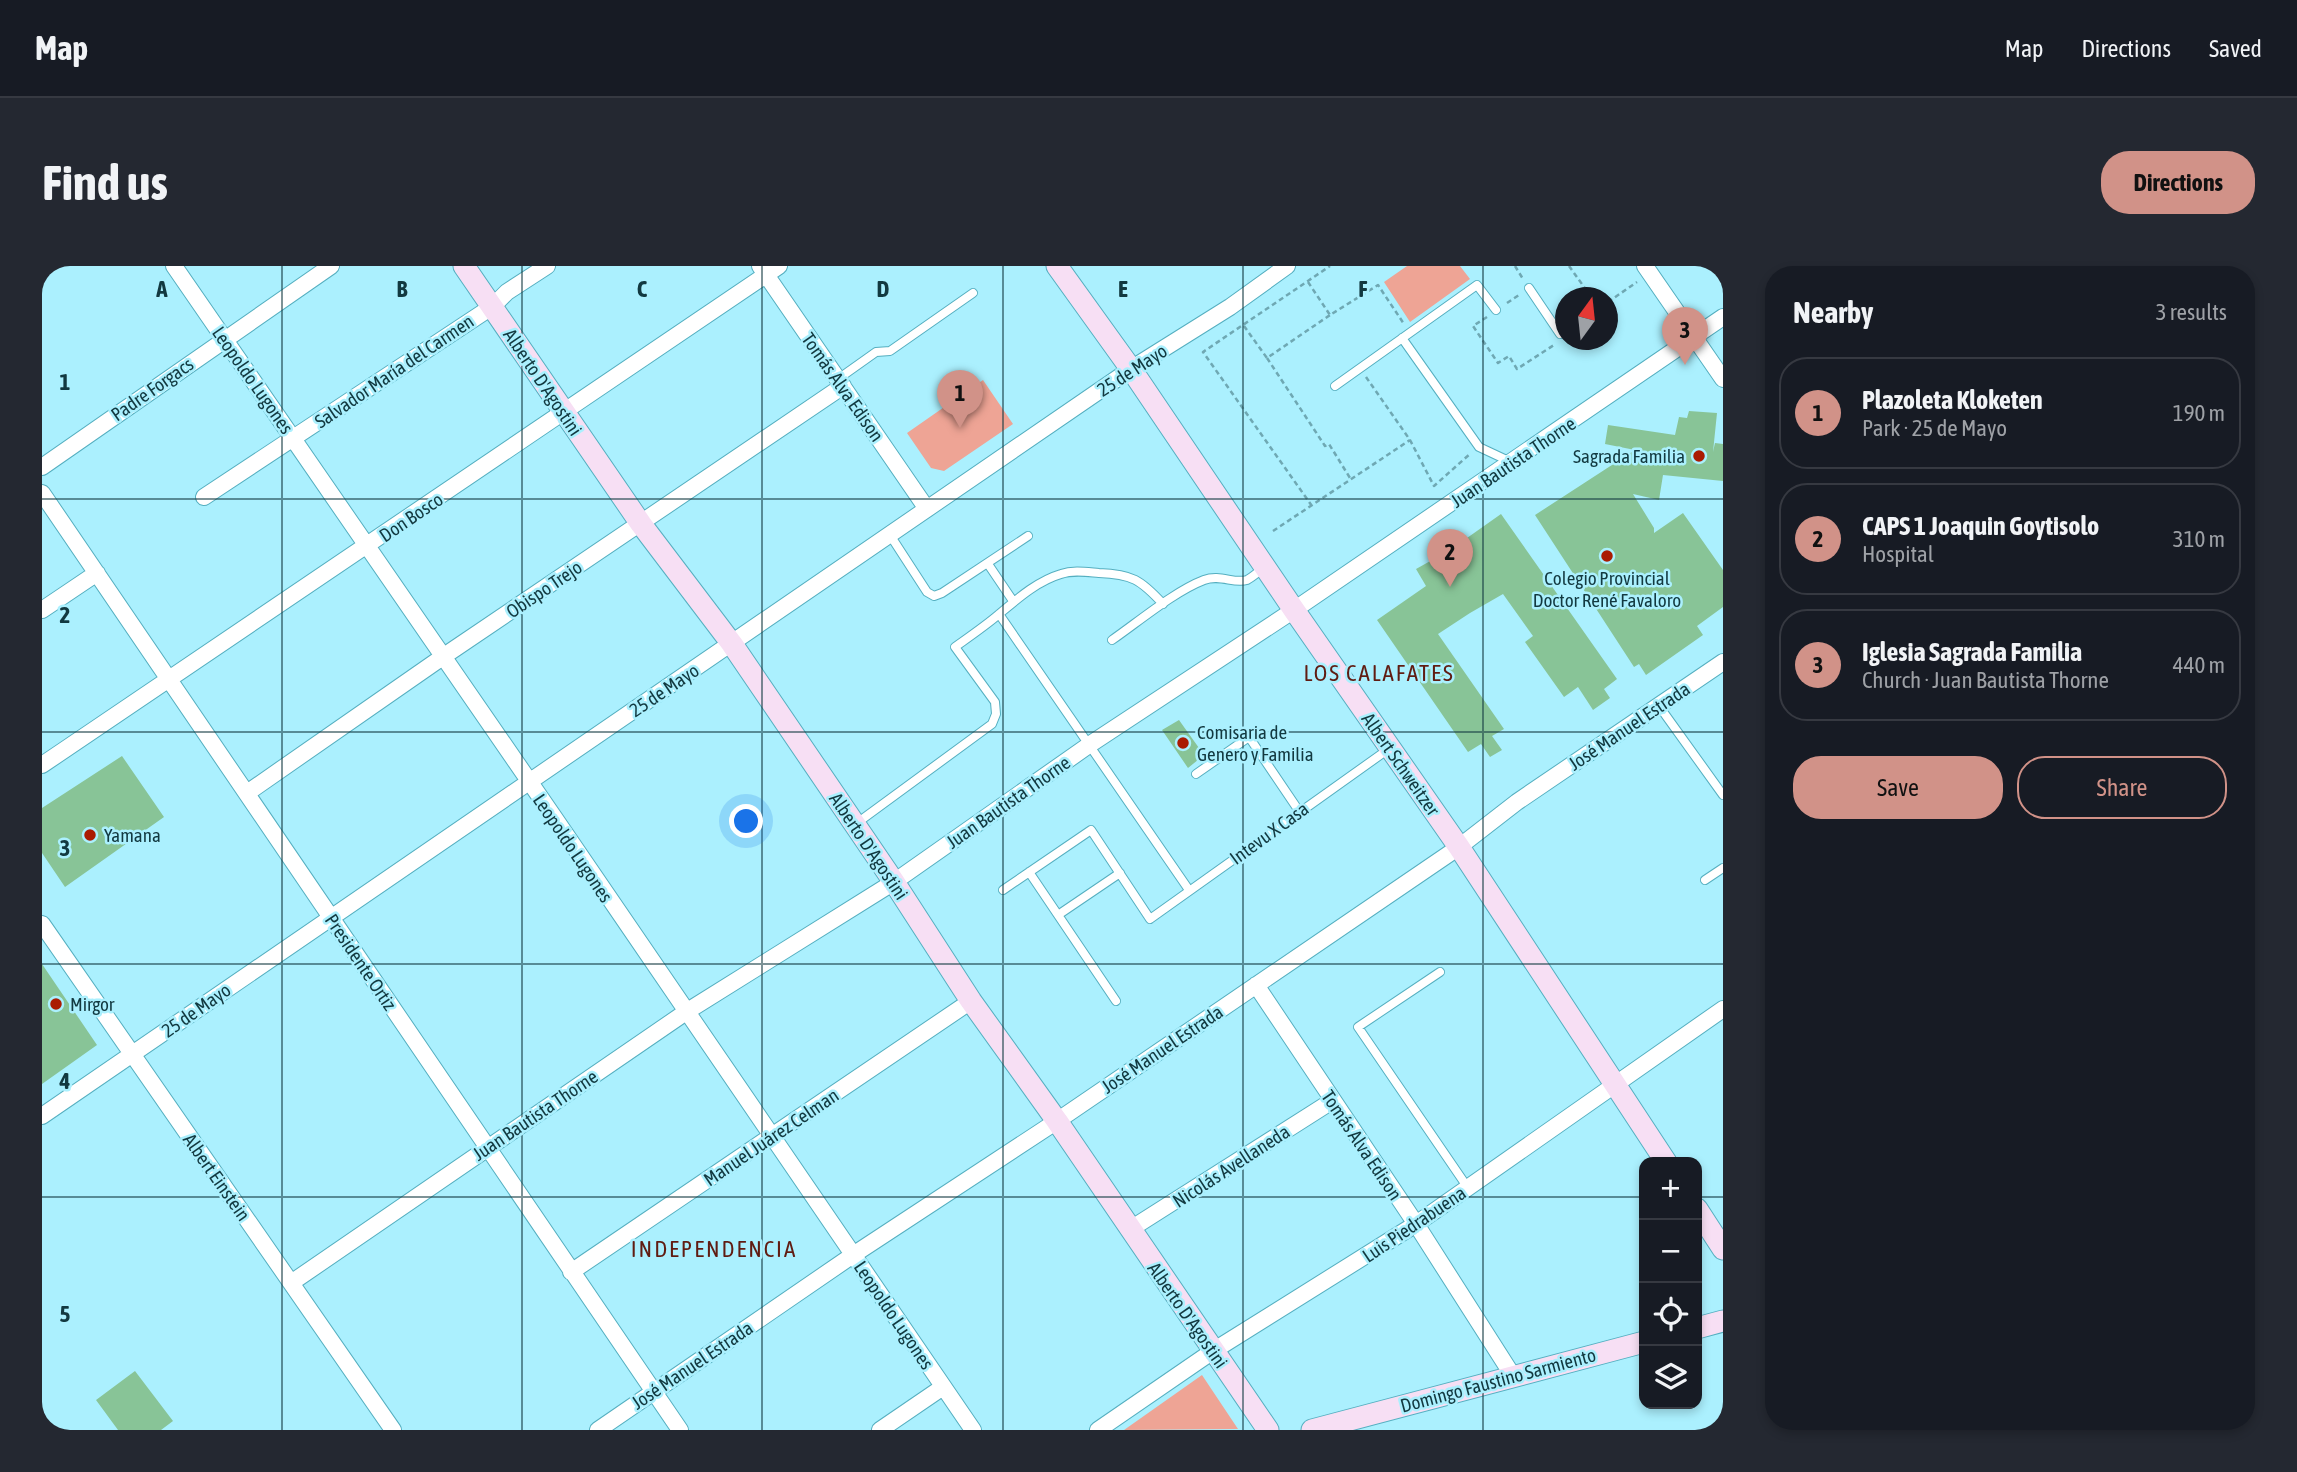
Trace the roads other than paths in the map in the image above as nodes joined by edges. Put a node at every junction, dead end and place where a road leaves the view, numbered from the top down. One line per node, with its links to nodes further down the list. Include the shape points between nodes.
1 (174, 266): 16 (street, Leopoldo Lugones)
2 (331, 266): 16 (street, Padre Forgacs)
3 (464, 266): 11 (main road, Alberto D'Agostini)
4 (547, 266): 11 (street, Salvador María del Carmen)
5 (1057, 266): 18 (main road, Albert Schweitzer)
6 (1287, 266): 18 (street, 25 de Mayo)
7 (768, 269): 20 (street, Tomás Alva Edison); 22 (street, Don Bosco)
8 (1647, 270): 17 (street)
9 (1529, 288): 14 (lane)
10 (973, 293): 20 (lane, via 890,351 876,352)
11 (492, 306): 22 (main road, Alberto D'Agostini); 23 (street, Salvador María del Carmen)
12 (1496, 310): 15 (lane, via 1477,285)
13 (1723, 317): 17 (street, Juan Bautista Thorne)
14 (1555, 327)
15 (1406, 335): 21 (lane); 24 (lane, via 1479,447)
16 (224, 338): 23 (street, Leopoldo Lugones); 25 (street, Padre Forgacs)
17 (1695, 338): 19 (street); 24 (street, Juan Bautista Thorne)
18 (1131, 369): 28 (street, 25 de Mayo); 34 (main road, Albert Schweitzer)
19 (1723, 379)
20 (840, 382): 28 (street, Tomás Alva Edison); 29 (street, Obispo Trejo)
21 (1335, 386)
22 (564, 413): 29 (main road, Alberto D'Agostini); 32 (street, Don Bosco)
23 (293, 438): 27 (street, Salvador María del Carmen); 32 (street, Leopoldo Lugones)
24 (1511, 463): 39 (street, Juan Bautista Thorne)
25 (42, 467)
26 (42, 493): 35 (street, Presidente Ortiz)
27 (204, 497)
28 (927, 509): 30 (street, 25 de Mayo)
29 (641, 524): 42 (main road, Alberto D'Agostini); 43 (street, Obispo Trejo)
30 (890, 535): 33 (lane, via 934,596); 42 (street, 25 de Mayo)
31 (1028, 536): 33 (lane)
32 (369, 545): 43 (street, Leopoldo Lugones); 45 (street, Don Bosco)
33 (988, 564): 36 (lane)
34 (1265, 567): 37 (lane, via 1247,579 1201,581); 39 (main road, Albert Schweitzer)
35 (97, 573): 38 (street); 45 (street, Presidente Ortiz)
36 (1013, 601): 37 (lane, via 1072,572 1133,576); 40 (lane)
37 (1163, 604): 41 (lane)
38 (42, 610)
39 (1294, 610): 47 (street, Juan Bautista Thorne); 48 (main road, Albert Schweitzer)
40 (999, 614): 47 (lane); 55 (lane, via 955,647 995,702 992,724)
41 (1112, 640)
42 (732, 644): 51 (street, 25 de Mayo); 55 (main road, Alberto D'Agostini)
43 (444, 656): 51 (street, Leopoldo Lugones); 52 (street, Obispo Trejo)
44 (1723, 662): 46 (street, José Manuel Estrada)
45 (170, 680): 49 (street, Don Bosco); 52 (street, Presidente Ortiz)
46 (1659, 706): 53 (lane); 56 (street, José Manuel Estrada, via 1517,802)
47 (1089, 745): 61 (street, Juan Bautista Thorne); 63 (lane)
48 (1390, 748): 54 (lane, Intevu X Casa); 56 (main road, Albert Schweitzer)
49 (42, 765)
50 (1196, 774): 54 (lane, via 1248,737)
51 (528, 782): 65 (street, 25 de Mayo); 72 (street, Leopoldo Lugones)
52 (247, 793): 65 (street, Presidente Ortiz)
53 (1723, 795)
54 (1299, 811): 63 (lane, Intevu X Casa)
55 (855, 824): 61 (main road, Alberto D'Agostini)
56 (1459, 848): 68 (street, José Manuel Estrada); 74 (main road, Albert Schweitzer)
57 (1723, 868): 60 (lane)
58 (1029, 872): 59 (lane, via 1091,830); 62 (lane); 64 (lane)
59 (1120, 873): 63 (lane, Intevu X Casa, via 1150,919); 64 (lane)
60 (1704, 880)
61 (894, 882): 70 (main road, Alberto D'Agostini); 72 (street, Juan Bautista Thorne)
62 (1003, 890)
63 (1189, 890)
64 (1058, 915): 69 (lane)
65 (332, 917): 73 (street, 25 de Mayo); 79 (street, Presidente Ortiz)
66 (42, 924): 73 (street, Albert Einstein)
67 (1440, 972): 81 (lane, via 1358,1027)
68 (1256, 985): 75 (street, Tomás Alva Edison); 77 (street, José Manuel Estrada)
69 (1116, 1001)
70 (971, 1002): 77 (main road, Alberto D'Agostini); 78 (street, Manuel Juárez Celman)
71 (1723, 1009): 74 (street, Luis Piedrabuena)
72 (686, 1012): 78 (street, Leopoldo Lugones); 79 (street, Juan Bautista Thorne)
73 (132, 1055): 76 (street, 25 de Mayo); 88 (street, Albert Einstein)
74 (1615, 1085): 80 (main road, Albert Schweitzer); 81 (street, Luis Piedrabuena)
75 (1332, 1101): 83 (street, Tomás Alva Edison); 84 (street, Nicolás Avellaneda)
76 (42, 1116)
77 (1056, 1121): 84 (main road, Alberto D'Agostini); 86 (street, José Manuel Estrada)
78 (772, 1137): 86 (street, Leopoldo Lugones); 87 (street, Manuel Juárez Celman)
79 (486, 1149): 87 (street, Presidente Ortiz); 88 (street, Juan Bautista Thorne)
80 (1663, 1157)
81 (1468, 1188): 83 (street, Luis Piedrabuena)
82 (1702, 1217): 85 (main road)
83 (1416, 1224): 92 (street, Luis Piedrabuena); 93 (street, Tomás Alva Edison)
84 (1129, 1230): 92 (main road, Alberto D'Agostini)
85 (1723, 1249)
86 (853, 1255): 94 (street, Leopoldo Lugones); 95 (street, José Manuel Estrada)
87 (571, 1272): 95 (street, Presidente Ortiz)
88 (291, 1283): 96 (street, Albert Einstein)
89 (1723, 1321): 90 (main road)
90 (1702, 1327)
91 (1639, 1343): 93 (main road, Domingo Faustino Sarmiento)
92 (1213, 1352): 101 (street, Luis Piedrabuena); 102 (main road, Alberto D'Agostini)
93 (1513, 1376): 103 (main road, Domingo Faustino Sarmiento, via 1372,1418)
94 (943, 1387): 99 (street); 100 (street, Leopoldo Lugones)
95 (653, 1391): 97 (street, José Manuel Estrada); 98 (street, Presidente Ortiz)
96 (393, 1430)
97 (598, 1430)
98 (680, 1430)
99 (880, 1430)
100 (973, 1430)
101 (1098, 1430)
102 (1268, 1430)
103 (1312, 1430)

